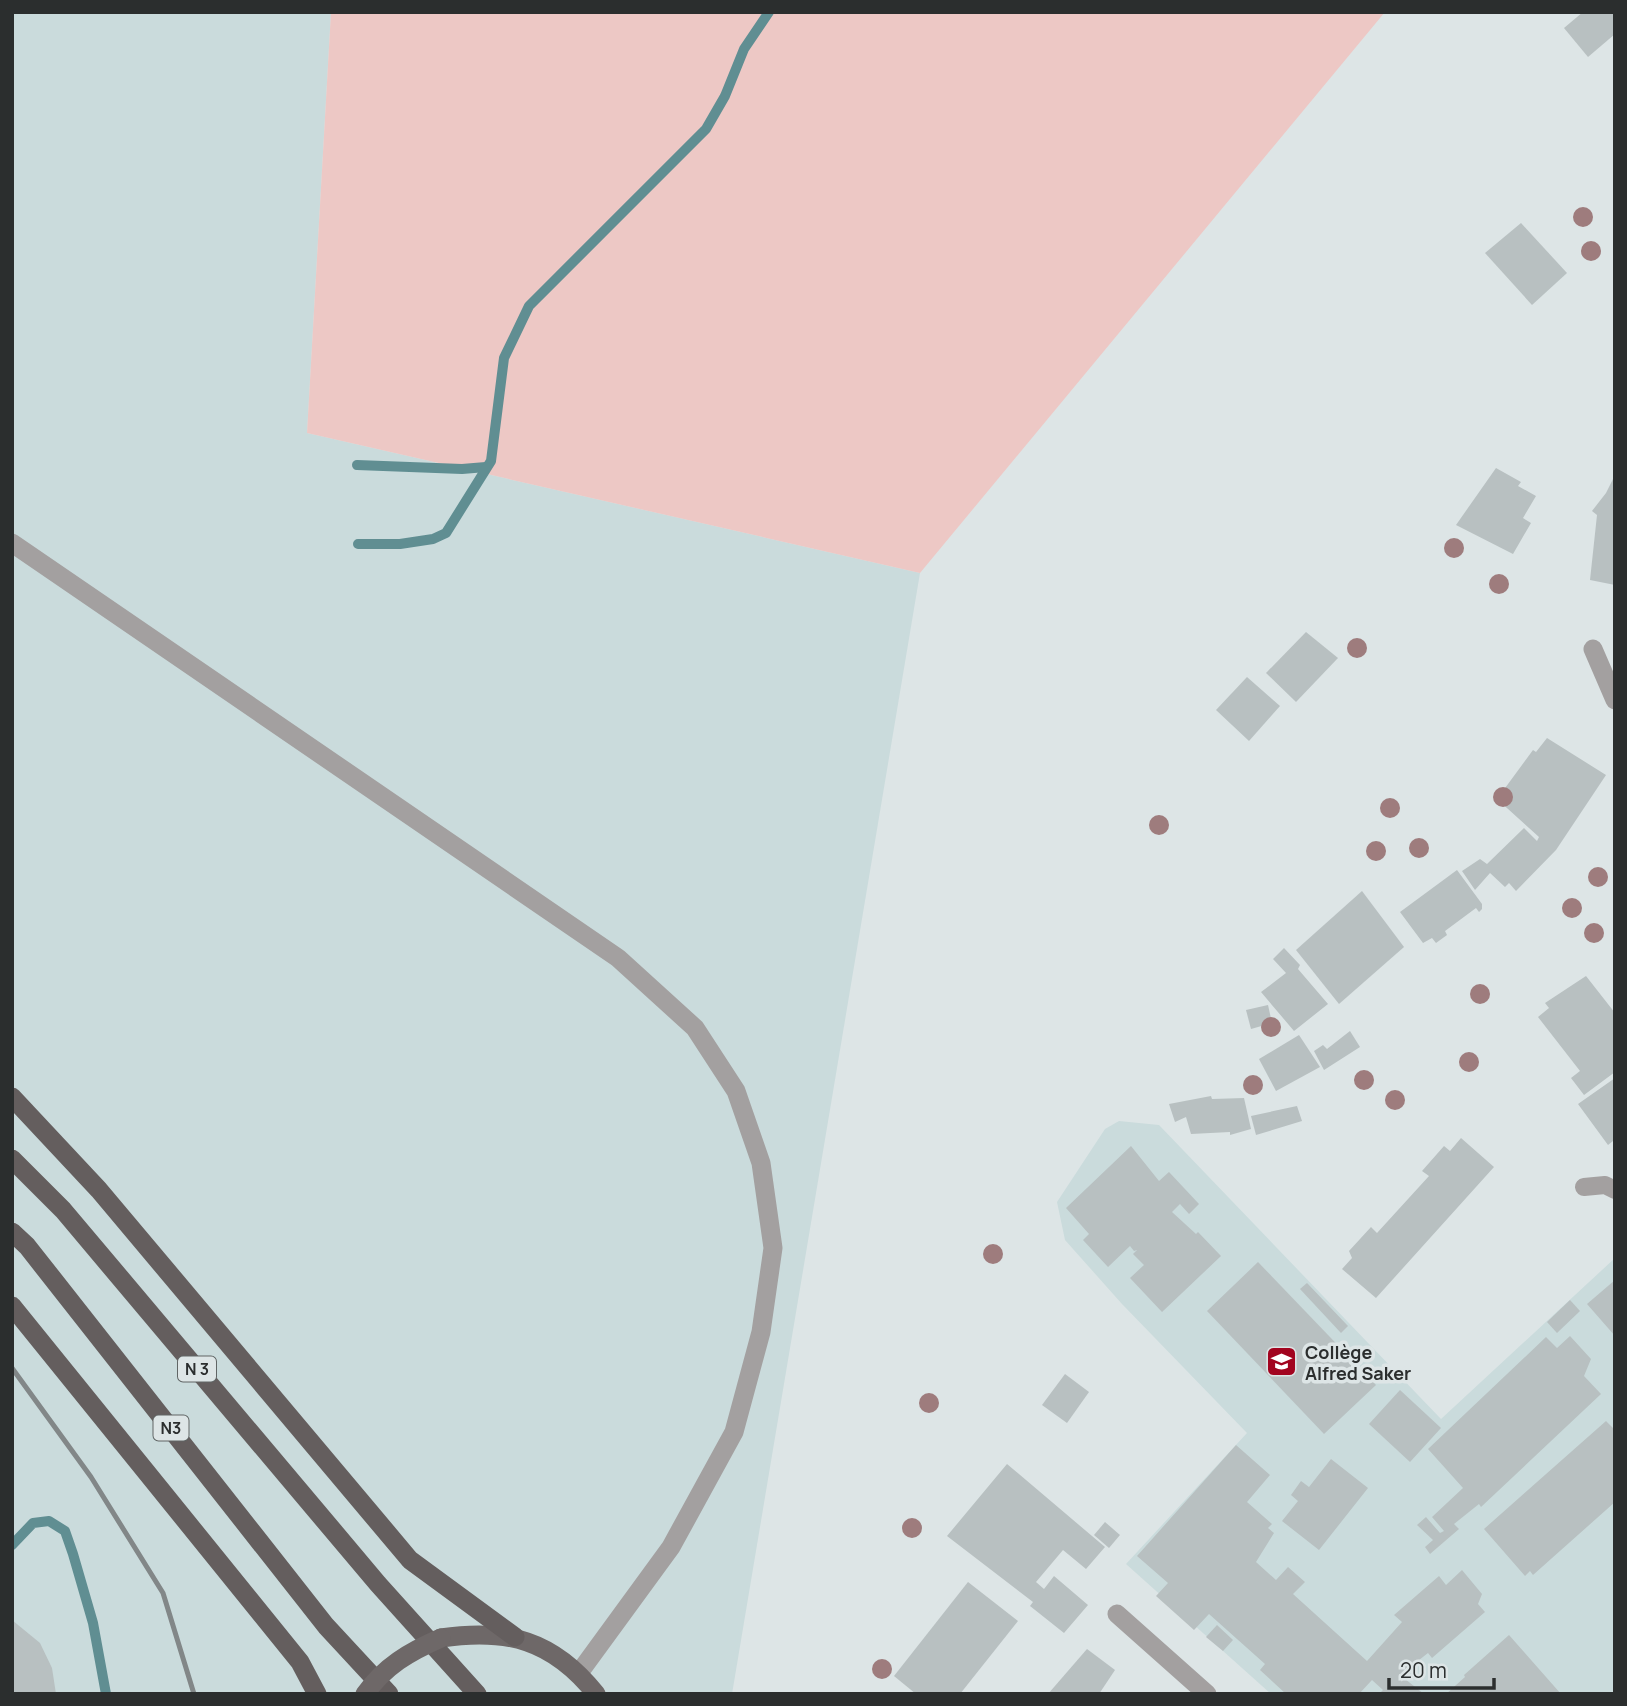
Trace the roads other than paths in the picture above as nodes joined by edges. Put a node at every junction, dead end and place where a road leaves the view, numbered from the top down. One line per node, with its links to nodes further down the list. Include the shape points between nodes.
1 (12, 543): 12 (street, via 618,958 695,1028 736,1091 761,1163 774,1248 761,1332 734,1433 671,1547)
2 (1593, 649): 3 (street)
3 (1615, 700)
4 (12, 1097): 11 (highway, via 99,1190 410,1560)
5 (12, 1159): 16 (highway, N 3, via 64,1210 378,1584)
6 (1584, 1187): 7 (lane, via 1605,1185)
7 (1615, 1190)
8 (12, 1232): 15 (highway, N3, via 27,1245 326,1626)
9 (12, 1306): 13 (highway, via 300,1662)
10 (1117, 1614): 18 (street)
11 (515, 1637): 12 (main road, via 550,1650); 14 (main road, bridge, via 477,1632 441,1638 406,1653 377,1676)
12 (579, 1673): 17 (main road)
13 (317, 1694)
14 (365, 1694)
15 (389, 1694)
16 (477, 1694)
17 (596, 1694)
18 (1208, 1694)

